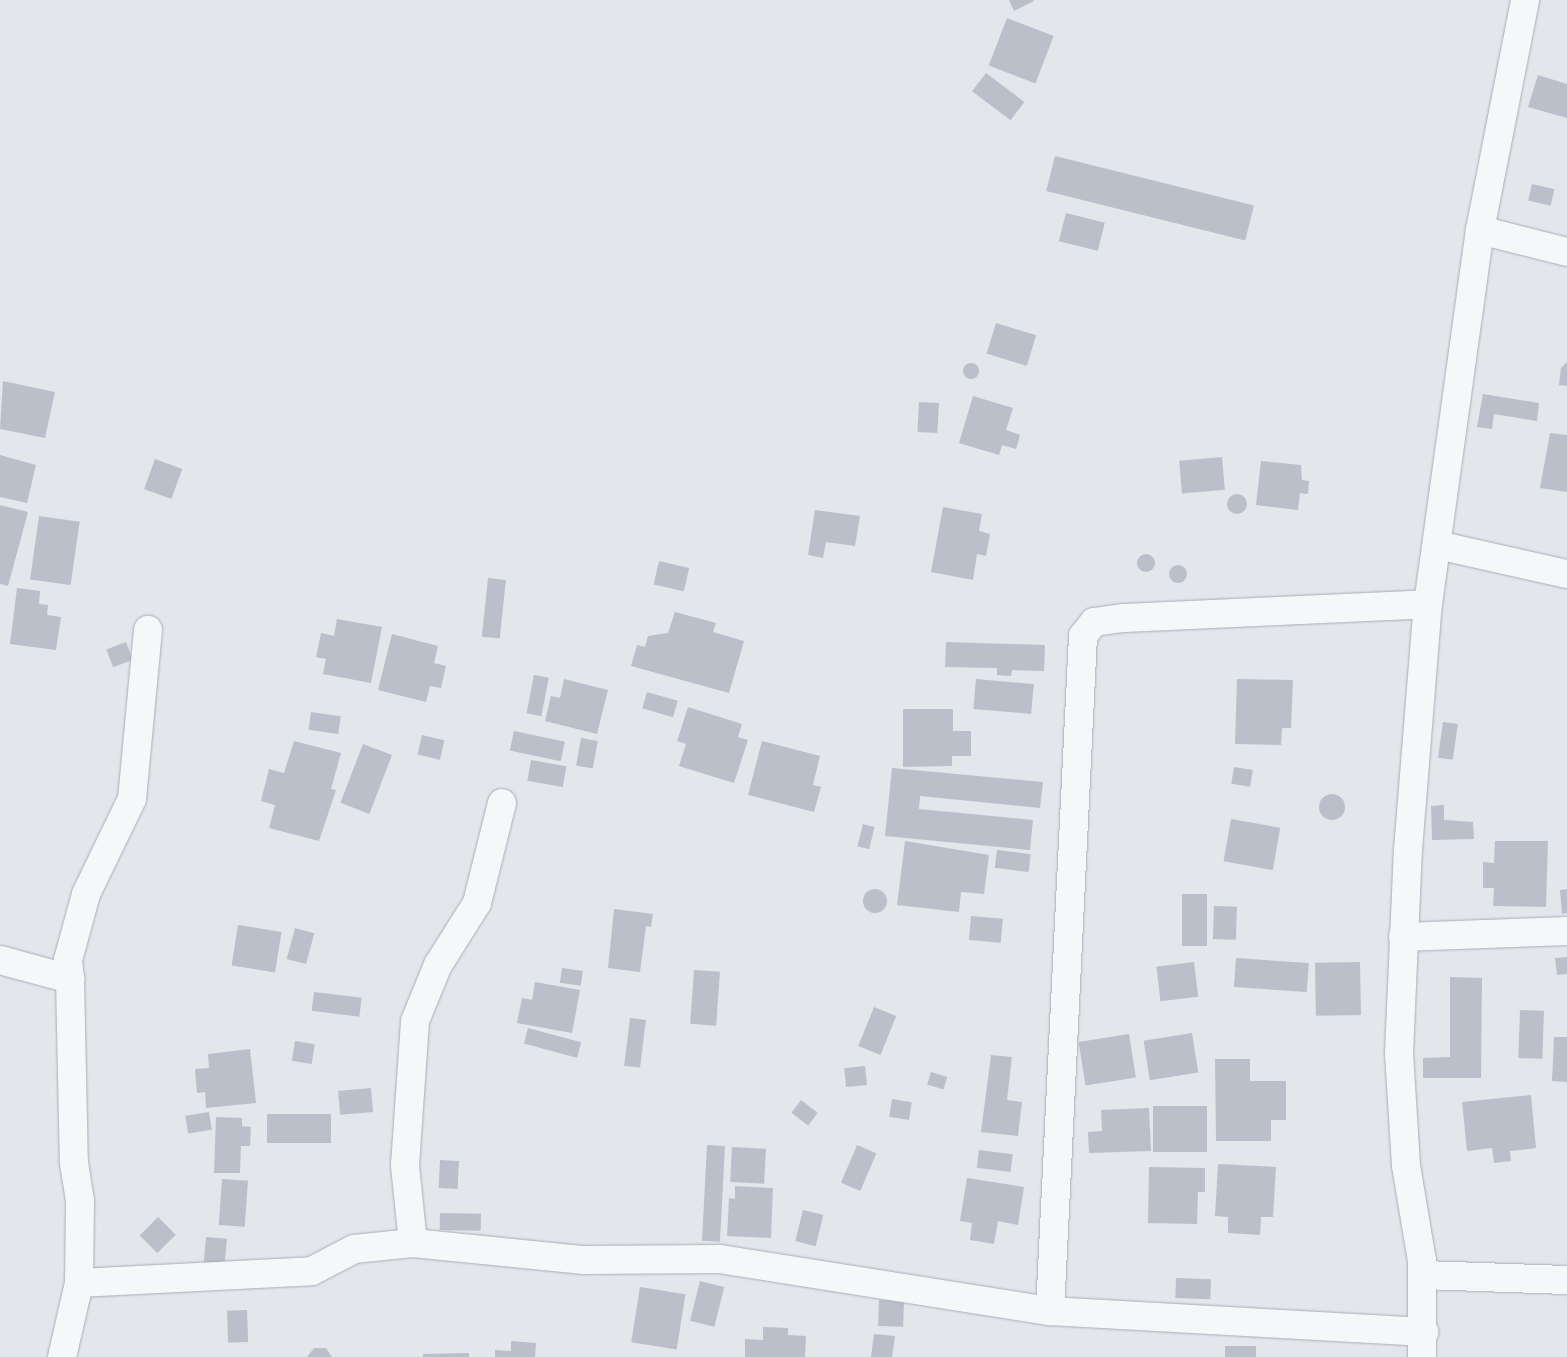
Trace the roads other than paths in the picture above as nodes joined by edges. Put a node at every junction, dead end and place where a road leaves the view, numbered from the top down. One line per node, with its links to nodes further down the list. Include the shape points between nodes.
1 (1525, 0): 2 (street)
2 (1480, 230): 3 (street); 4 (street)
3 (1567, 252)
4 (1437, 544): 5 (street); 6 (street)
5 (1567, 574)
6 (1428, 604): 10 (street); 17 (street, via 1124,618 1094,622 1083,636)
7 (148, 630): 12 (street, via 132,800 86,894 68,960)
8 (502, 802): 13 (street, via 477,903 438,964 415,1021 405,1165)
9 (1567, 931): 10 (street)
10 (1403, 937): 14 (street, via 1399,1054 1406,1165)
11 (0, 960): 12 (street)
12 (70, 979): 16 (street, via 74,1163 80,1202)
13 (413, 1243): 16 (street, via 354,1249 312,1271); 17 (street, via 584,1260 720,1259)
14 (1422, 1275): 15 (street); 18 (street)
15 (1567, 1280)
16 (79, 1283): 19 (street)
17 (1050, 1311): 18 (street)
18 (1423, 1344)
19 (62, 1357)

